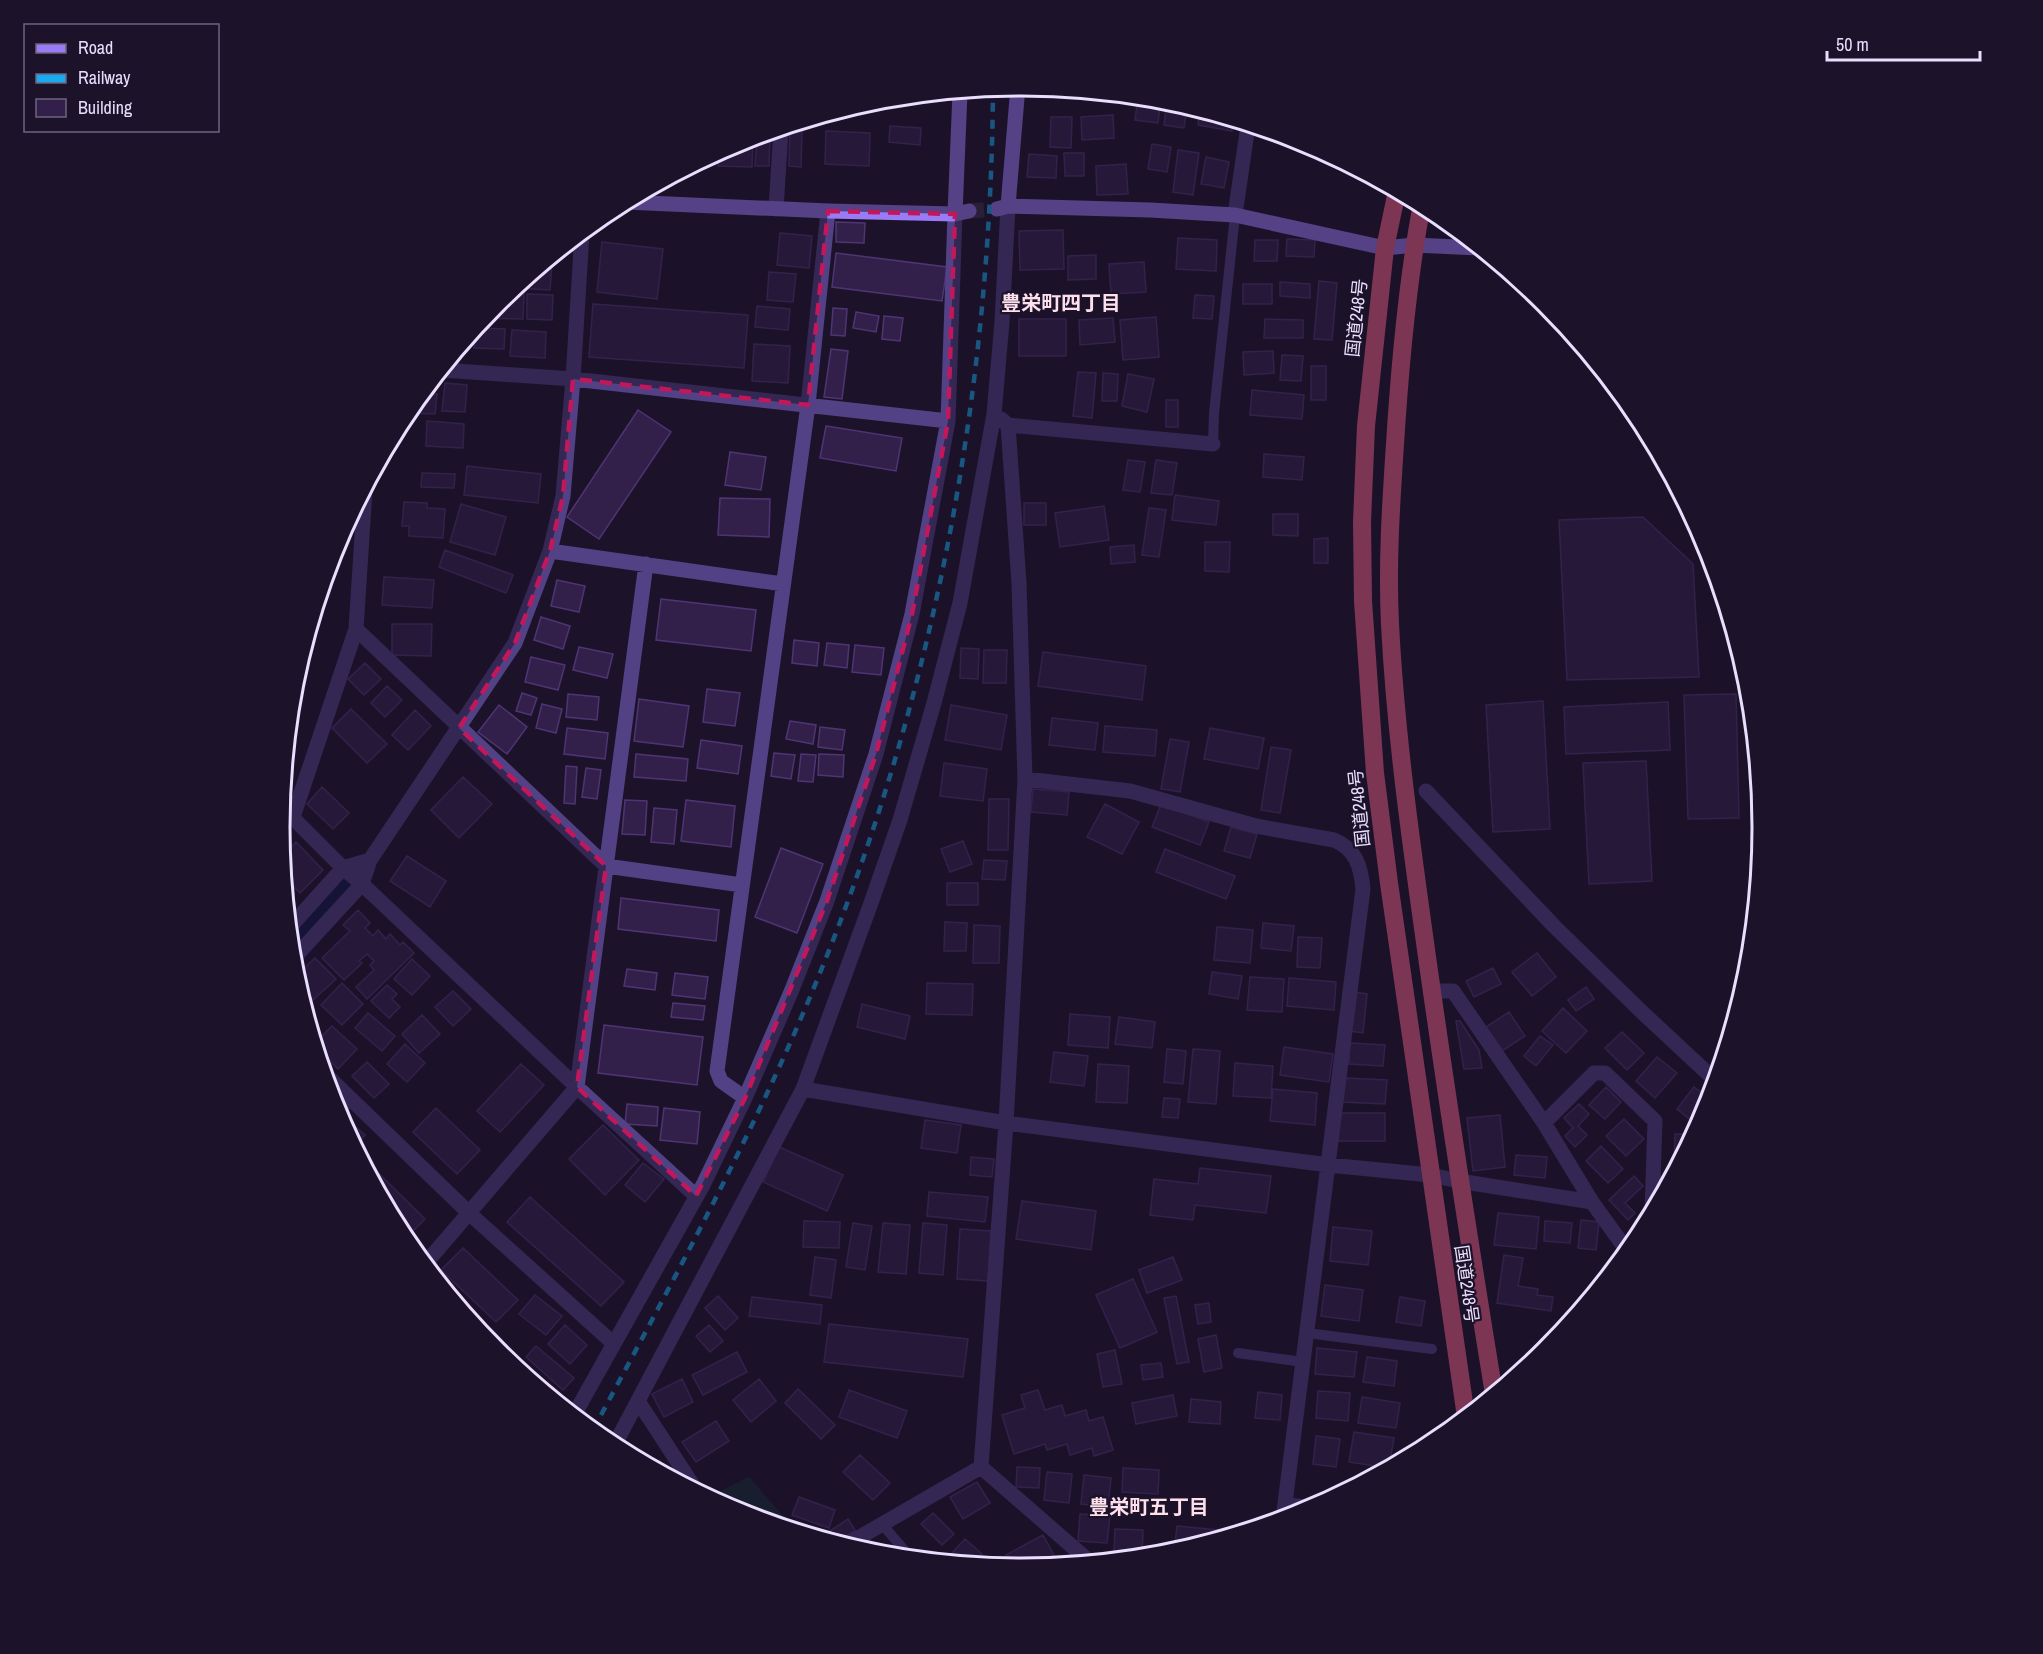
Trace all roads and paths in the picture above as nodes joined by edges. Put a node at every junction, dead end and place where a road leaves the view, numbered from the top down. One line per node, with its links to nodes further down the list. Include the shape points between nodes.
1 (1017, 96): 7 (street)
2 (960, 99): 10 (street)
3 (1247, 132): 12 (street)
4 (781, 137): 8 (street)
5 (1395, 199): 16 (highway, 国道248号)
6 (642, 203): 8 (street)
7 (1003, 207): 12 (street); 20 (street, via 1002,322)
8 (777, 208): 9 (street)
9 (828, 211): 10 (street); 19 (street)
10 (962, 212): 21 (street)
11 (1420, 214): 14 (highway, 国道248号)
12 (1235, 215): 16 (street); 23 (lane)
13 (581, 243): 18 (street)
14 (1414, 245): 15 (street); 16 (street); 43 (highway, 国道248号, via 1399,380 1390,522 1390,621 1405,798)
15 (1468, 247)
16 (1385, 248): 37 (highway, 国道248号, via 1366,426 1362,522 1374,762)
17 (451, 371): 18 (street)
18 (573, 379): 19 (street); 25 (street, via 563,496)
19 (808, 405): 21 (street); 27 (street)
20 (994, 414): 22 (street); 47 (street, via 960,603 922,745 872,903)
21 (948, 421): 48 (street, via 912,614 876,754 827,902)
22 (1008, 424): 23 (street); 30 (street)
23 (1213, 444)
24 (364, 509): 28 (street)
25 (550, 551): 26 (street); 29 (street, via 515,643)
26 (646, 564): 27 (street); 35 (street)
27 (783, 584): 39 (street)
28 (356, 629): 29 (street); 32 (street)
29 (459, 728): 34 (street); 35 (street)
30 (1025, 779): 40 (street, via 1130,791 1256,826 1334,840 1344,844 1356,858); 51 (street)
31 (1426, 791): 44 (street, via 1554,926)
32 (291, 801)
33 (290, 815): 36 (street)
34 (370, 860): 36 (street); 38 (street)
35 (606, 866): 39 (street); 46 (street)
36 (343, 868): 38 (street); 41 (street)
37 (1389, 883): 40 (street); 54 (highway, 国道248号)
38 (362, 884): 42 (street); 46 (street)
39 (742, 885): 48 (street, via 717,1071 721,1081)
40 (1363, 889): 53 (street)
41 (297, 920)
42 (302, 950)
43 (1432, 991): 52 (street, via 1453,991); 55 (highway, 国道248号)
44 (1709, 1075)
45 (338, 1087): 49 (street)
46 (577, 1087): 56 (street); 59 (street)
47 (802, 1089): 51 (street); 68 (street)
48 (745, 1098): 56 (street)
49 (351, 1099): 50 (lane); 59 (street)
50 (345, 1105)
51 (1006, 1123): 53 (street); 72 (street)
52 (1544, 1123): 57 (street, via 1594,1073 1605,1074 1655,1121); 58 (street)
53 (1329, 1165): 54 (street); 62 (street)
54 (1430, 1175): 55 (street); 70 (highway, 国道248号)
55 (1459, 1181): 58 (street); 67 (highway, 国道248号)
56 (696, 1196): 63 (street)
57 (1653, 1196)
58 (1592, 1202): 60 (street)
59 (469, 1213): 61 (street); 63 (street)
60 (1622, 1243)
61 (431, 1257)
62 (1306, 1333): 64 (lane); 66 (street)
63 (614, 1344): 69 (street)
64 (1432, 1349)
65 (1238, 1353): 66 (lane)
66 (1303, 1362): 74 (street)
67 (1493, 1386)
68 (638, 1401): 71 (street); 73 (street)
69 (578, 1408)
70 (1465, 1409)
71 (619, 1437)
72 (981, 1467): 77 (street); 80 (street)
73 (688, 1477)
74 (1286, 1502): 75 (lane); 76 (street)
75 (1297, 1503)
76 (1285, 1508)
77 (881, 1523): 78 (street); 79 (lane)
78 (856, 1539)
79 (902, 1548)
80 (1082, 1555)

